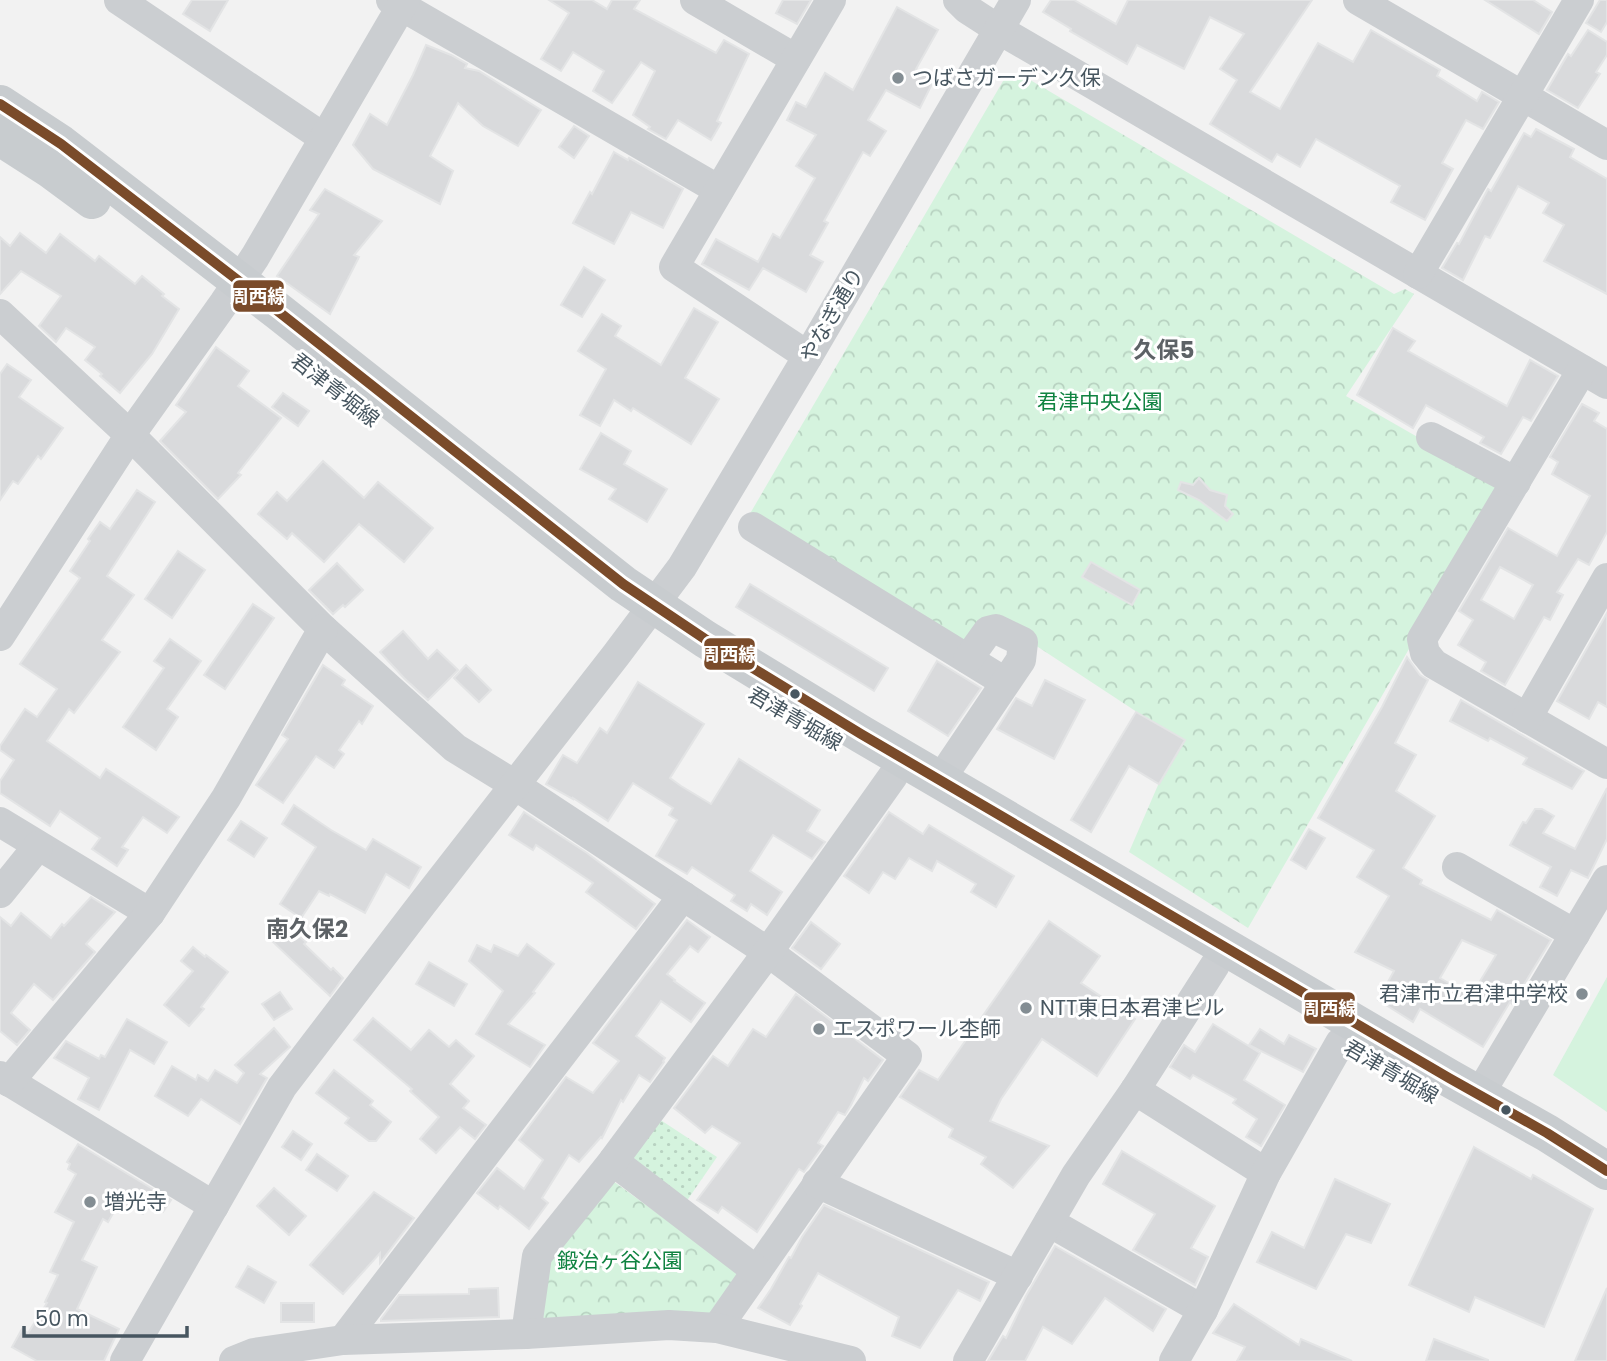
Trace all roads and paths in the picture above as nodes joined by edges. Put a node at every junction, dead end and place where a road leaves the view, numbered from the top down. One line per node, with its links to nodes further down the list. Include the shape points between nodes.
1 (119, 0): 14 (street)
2 (695, 0): 10 (street)
3 (831, 0): 10 (street)
4 (958, 0): 9 (street)
5 (1016, 0): 9 (street, やなぎ通り)
6 (1358, 0): 11 (street)
7 (1579, 0): 11 (street)
8 (399, 2): 14 (street); 16 (street)
9 (999, 29): 17 (street); 20 (street, やなぎ通り)
10 (796, 59): 16 (street)
11 (1523, 96): 15 (street); 17 (street)
12 (0, 104): 18 (main road, 君津青堀線, via 61,144)
13 (0, 138): 18 (main road, 君津青堀線)
14 (324, 138): 18 (street)
15 (1607, 145)
16 (719, 190): 20 (street, via 674,267)
17 (1418, 274): 21 (street)
18 (231, 292): 22 (street); 27 (main road, 君津青堀線, via 623,584)
19 (4, 327): 22 (street)
20 (808, 356): 27 (street, やなぎ通り, via 682,567)
21 (1595, 377): 24 (street)
22 (130, 435): 28 (street); 29 (street)
23 (1431, 437): 24 (street)
24 (1516, 482): 32 (street, via 1422,639 1434,664)
25 (753, 527): 30 (street)
26 (1607, 578): 32 (street)
27 (646, 614): 34 (main road, 君津青堀線, via 683,653); 35 (main road, 君津青堀線, via 705,639); 36 (street, やなぎ通り)
28 (323, 629): 36 (street, via 455,748); 43 (street, via 226,798)
29 (0, 636)
30 (968, 659): 31 (street); 31 (street, via 988,631 996,629 1023,642 1021,660)
31 (1005, 682): 35 (street)
32 (1527, 718): 33 (street)
33 (1607, 764)
34 (893, 776): 45 (street); 46 (main road, 君津青堀線)
35 (940, 780): 50 (main road, 君津青堀線)
36 (514, 785): 42 (street); 56 (street, やなぎ通り, via 282,1087)
37 (0, 822): 38 (street)
38 (38, 846): 41 (street); 43 (street)
39 (1457, 867): 44 (street)
40 (1607, 880): 44 (street)
41 (0, 893)
42 (682, 896): 45 (street); 63 (street)
43 (150, 913): 48 (street)
44 (1575, 934): 50 (street)
45 (768, 953): 51 (street); 54 (street, via 907,1056)
46 (1215, 965): 47 (main road, 君津青堀線); 49 (street)
47 (1340, 1043): 53 (street); 55 (main road, 君津青堀線)
48 (4, 1079): 56 (street)
49 (1135, 1090): 53 (street); 57 (street)
50 (1479, 1095): 52 (main road, 君津青堀線)
51 (613, 1161): 58 (street); 62 (street, via 537,1256)
52 (1607, 1171)
53 (1266, 1173): 60 (street)
54 (817, 1183): 58 (street); 59 (street)
55 (1607, 1201)
56 (214, 1206): 64 (street, やなぎ通り)
57 (1049, 1222): 59 (street); 60 (street)
58 (757, 1271): 61 (street)
59 (1018, 1276): 67 (street)
60 (1203, 1310): 68 (street)
61 (717, 1328): 62 (street, via 669,1325); 66 (street)
62 (526, 1334): 63 (street)
63 (344, 1340): 65 (street, via 254,1353)
64 (125, 1361)
65 (234, 1361)
66 (851, 1361)
67 (968, 1361)
68 (1174, 1361)

